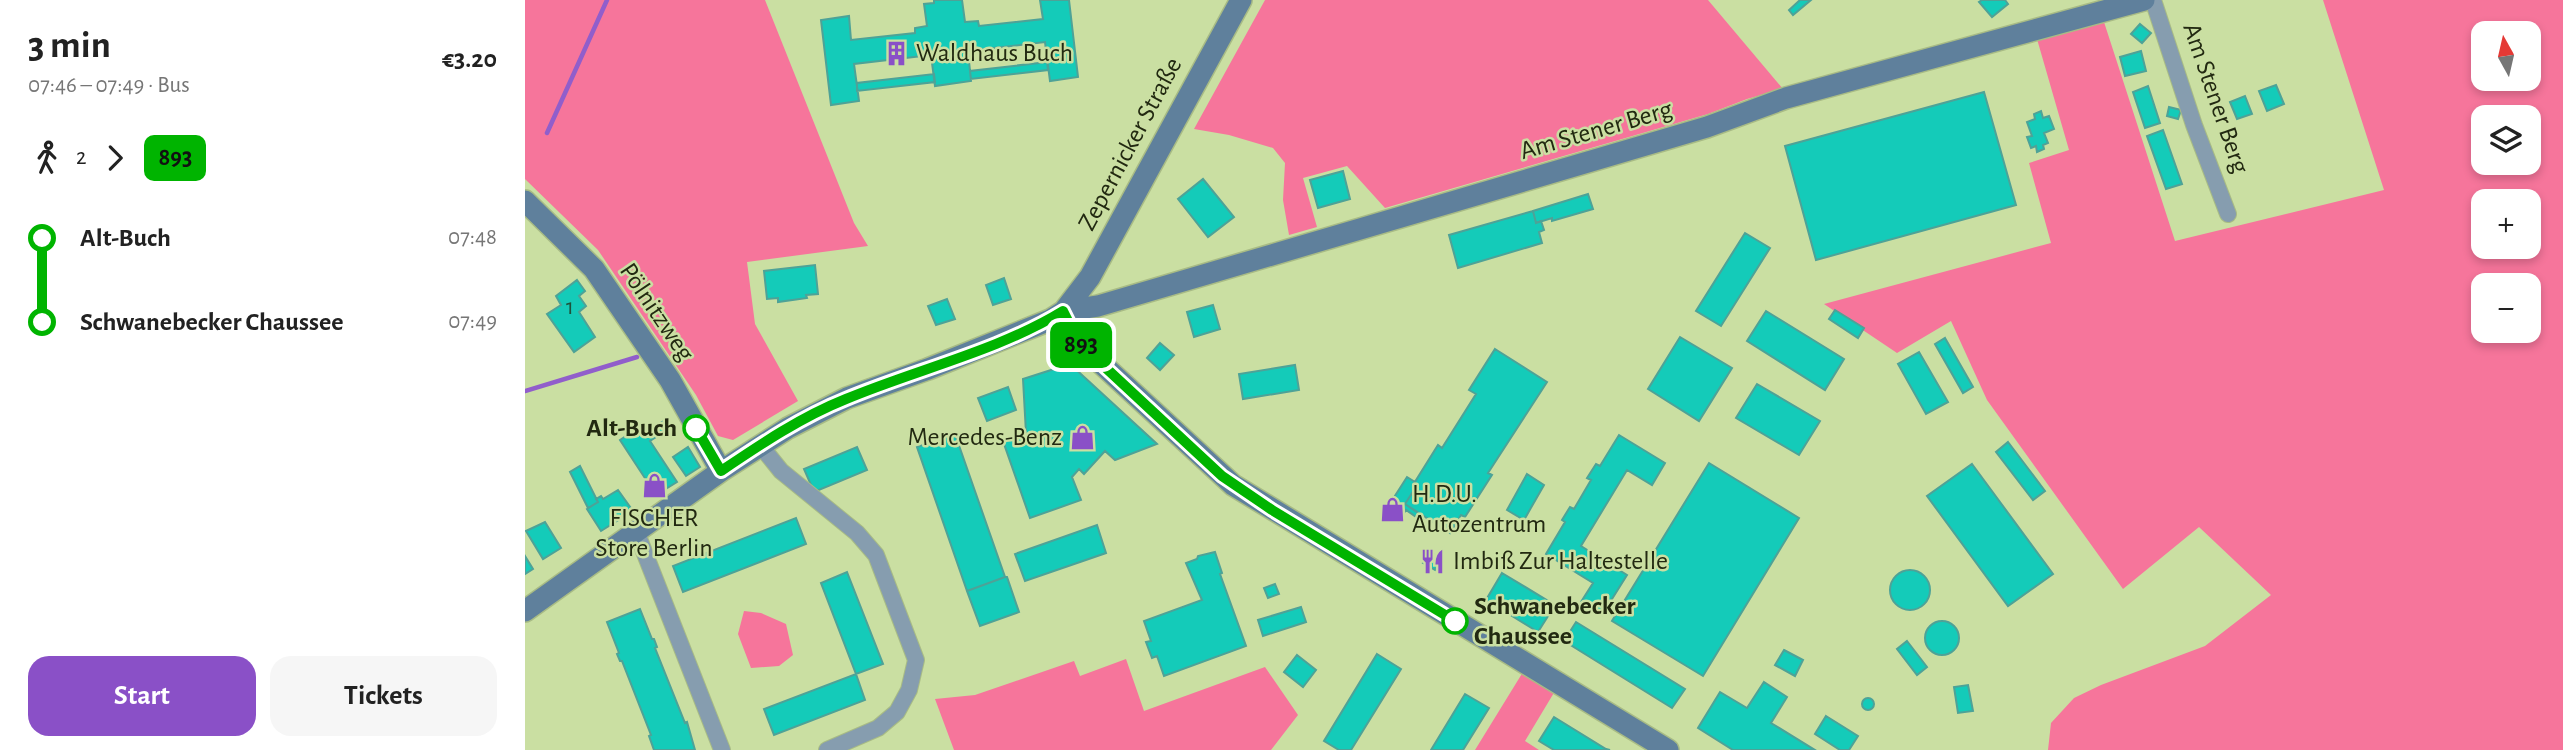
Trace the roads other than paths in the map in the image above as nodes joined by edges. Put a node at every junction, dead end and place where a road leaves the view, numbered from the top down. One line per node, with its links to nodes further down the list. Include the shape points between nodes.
1 (1241, 0): 6 (main road, Zepernicker Straße, via 1090,277)
2 (2144, 0): 6 (main road, Am Stener Berg, via 1786,98 1695,130 1098,306)
3 (2153, 0): 5 (street, Am Stener Berg)
4 (525, 201): 8 (main road, Pölnitzweg, via 594,270 670,380)
5 (2228, 214)
6 (1063, 311): 7 (main road, via 1029,330 815,412); 13 (main road, via 1079,343 1233,485)
7 (760, 445): 8 (main road); 12 (street, via 782,471 857,533 876,555 916,660 909,690 897,712 871,732)
8 (721, 471): 9 (main road)
9 (636, 531): 10 (main road); 11 (street)
10 (525, 611)
11 (722, 750)
12 (827, 750)
13 (1668, 750)

